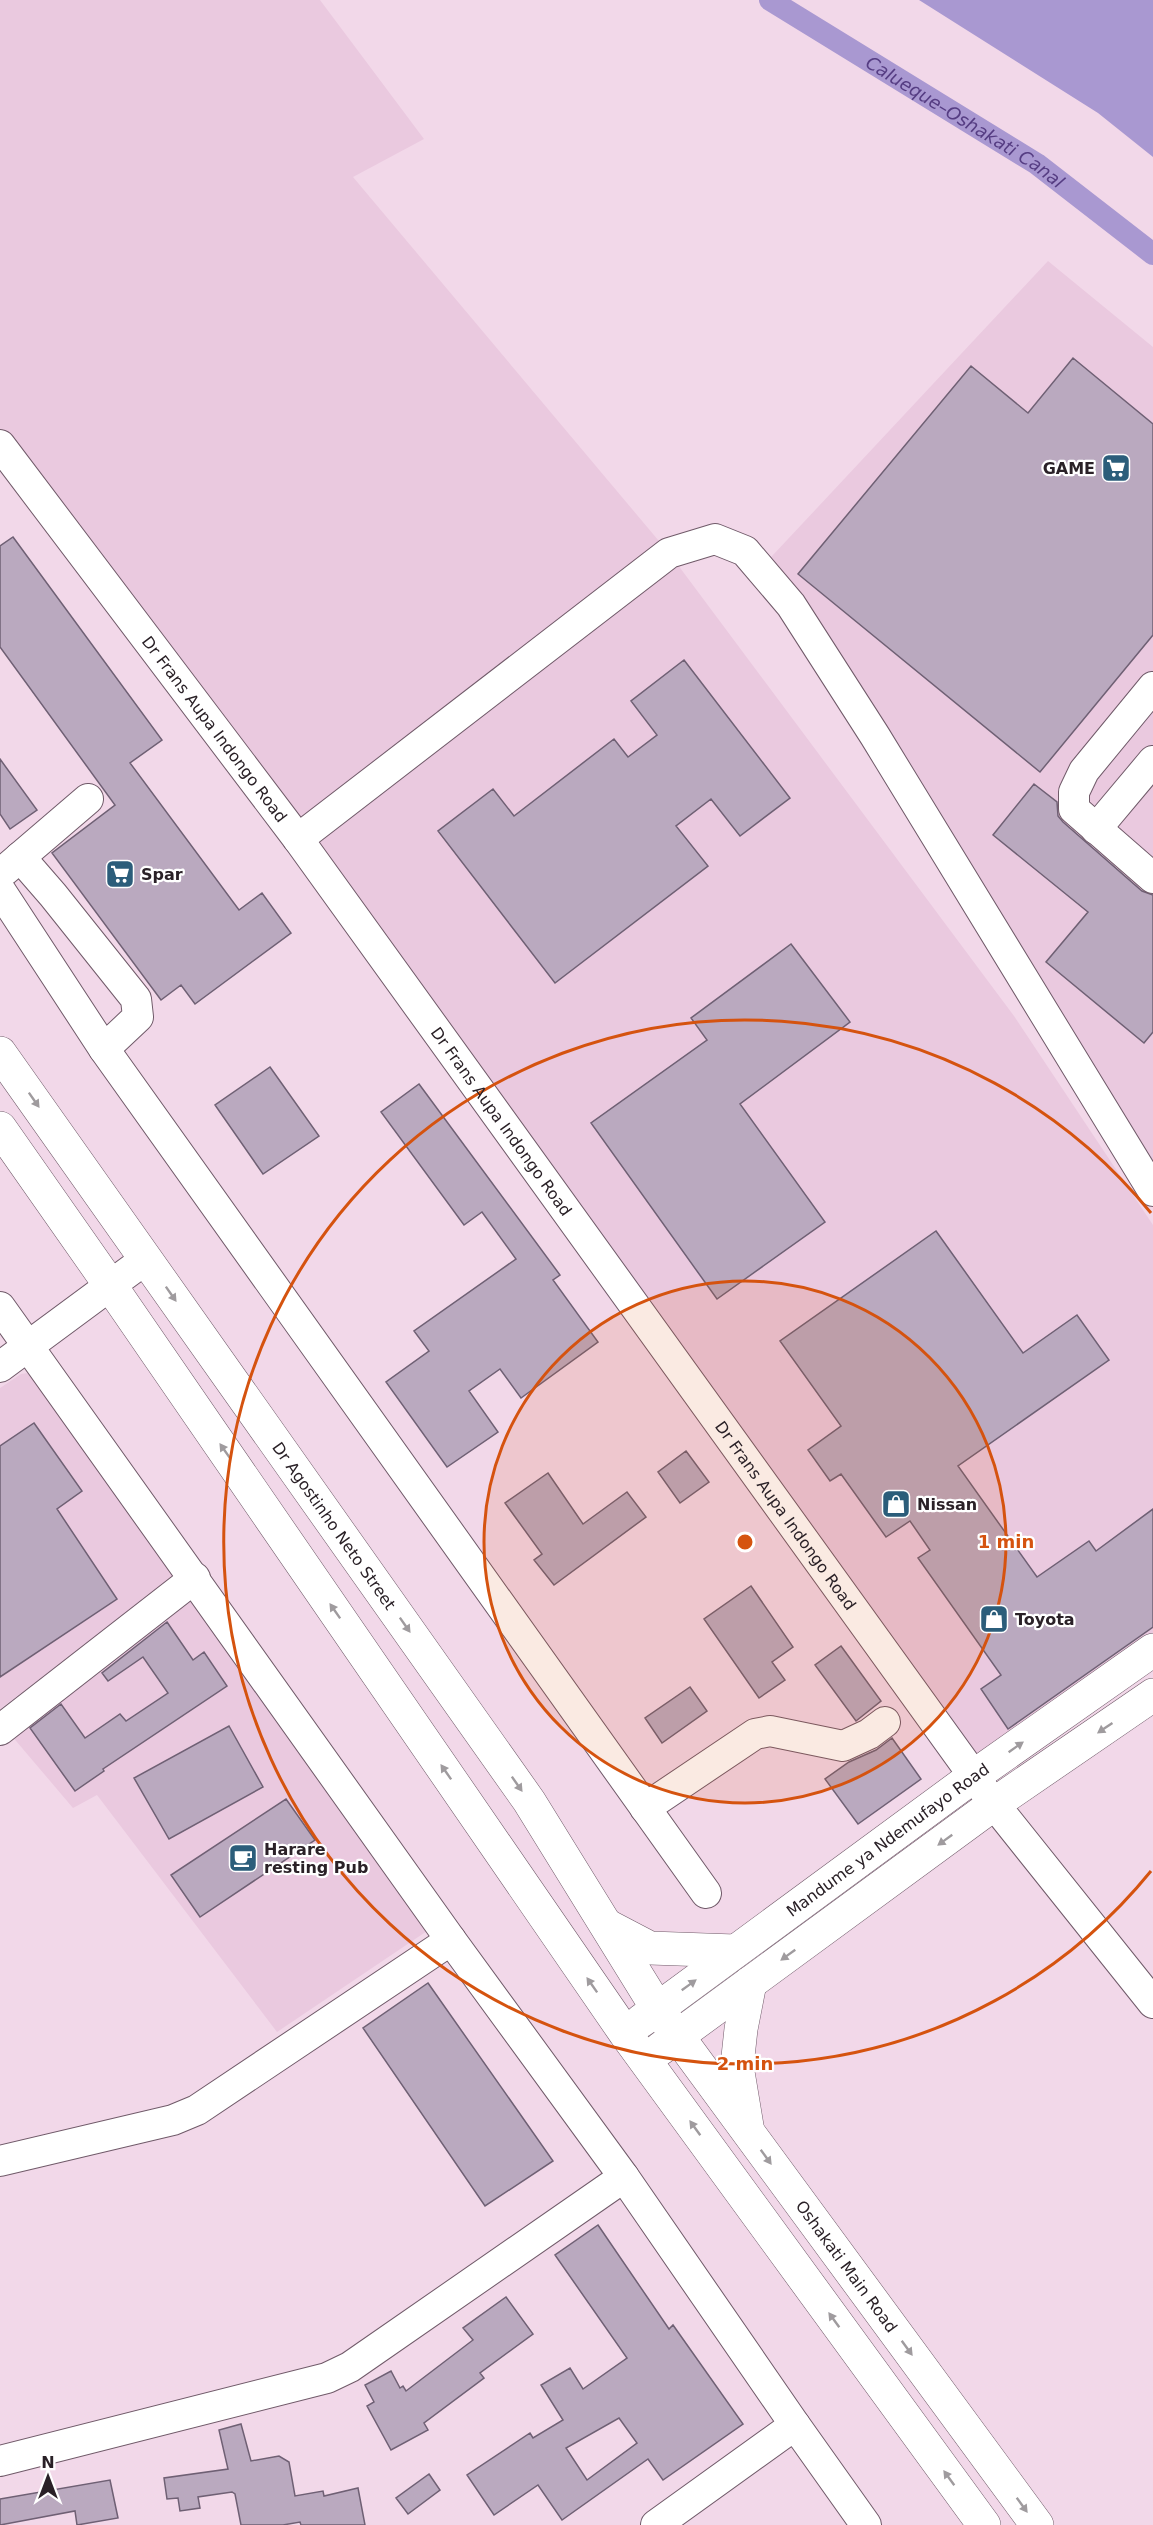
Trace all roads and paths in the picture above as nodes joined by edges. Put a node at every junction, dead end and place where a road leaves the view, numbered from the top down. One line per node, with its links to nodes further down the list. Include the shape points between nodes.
1 (0, 444): 6 (street, Dr Frans Aupa Indongo Road)
2 (1153, 687): 5 (street, via 1084,771 1074,792 1074,809)
3 (1153, 761): 5 (street)
4 (88, 799): 7 (street)
5 (1096, 829): 8 (street)
6 (298, 839): 13 (street, via 669,553 715,539 745,551 791,605 875,736); 24 (street, Dr Frans Aupa Indongo Road)
7 (10, 865): 10 (street, via 53,895 135,999 138,1017)
8 (1149, 867)
9 (0, 890): 10 (street)
10 (104, 1049): 26 (street)
11 (0, 1053): 14 (main road, Dr Agostinho Neto Street, one-way to 14)
12 (0, 1128): 15 (main road)
13 (1153, 1191)
14 (146, 1259): 15 (street); 28 (main road, Dr Agostinho Neto Street, one-way to 28, via 529,1801)
15 (110, 1285): 17 (street); 34 (main road, one-way to 15)
16 (0, 1307): 17 (street)
17 (28, 1347): 18 (street); 19 (street)
18 (0, 1367)
19 (195, 1578): 23 (street); 29 (street)
20 (1153, 1650): 24 (main road, Mandume ya Ndemufayo Road, one-way to 20)
21 (1153, 1695): 25 (main road, Mandume ya Ndemufayo Road, one-way to 25)
22 (885, 1722): 26 (street, via 843,1746 770,1731 755,1734)
23 (0, 1730)
24 (974, 1776): 25 (street, Dr Frans Aupa Indongo Road); 30 (main road, Mandume ya Ndemufayo Road)
25 (994, 1804): 31 (main road, Mandume ya Ndemufayo Road, one-way to 31); 32 (street, Dr Frans Aupa Indongo Road)
26 (645, 1808): 27 (street)
27 (706, 1893)
28 (606, 1925): 30 (main road, via 650,1948); 33 (main road, Dr Agostinho Neto Street)
29 (451, 1940): 38 (street, via 197,2110 173,2120); 39 (street)
30 (735, 1951): 33 (main road, Mandume ya Ndemufayo Road, one-way to 30)
31 (750, 1983): 35 (main road, Mandume ya Ndemufayo Road); 37 (main road, via 737,2066)
32 (1153, 2003)
33 (657, 2008): 34 (main road, Mandume ya Ndemufayo Road); 35 (main road, Oshakati Main Road)
34 (625, 2033): 36 (main road)
35 (678, 2035): 36 (main road, Mandume ya Ndemufayo Road); 37 (main road, Oshakati Main Road)
36 (645, 2061): 44 (main road, one-way to 36)
37 (747, 2130): 45 (main road, Oshakati Main Road, one-way to 45)
38 (0, 2161)
39 (624, 2177): 40 (street); 41 (street, via 350,2367 327,2379)
40 (795, 2425): 42 (street); 43 (street)
41 (0, 2461)
42 (656, 2525)
43 (866, 2525)
44 (984, 2525)
45 (1037, 2525)

